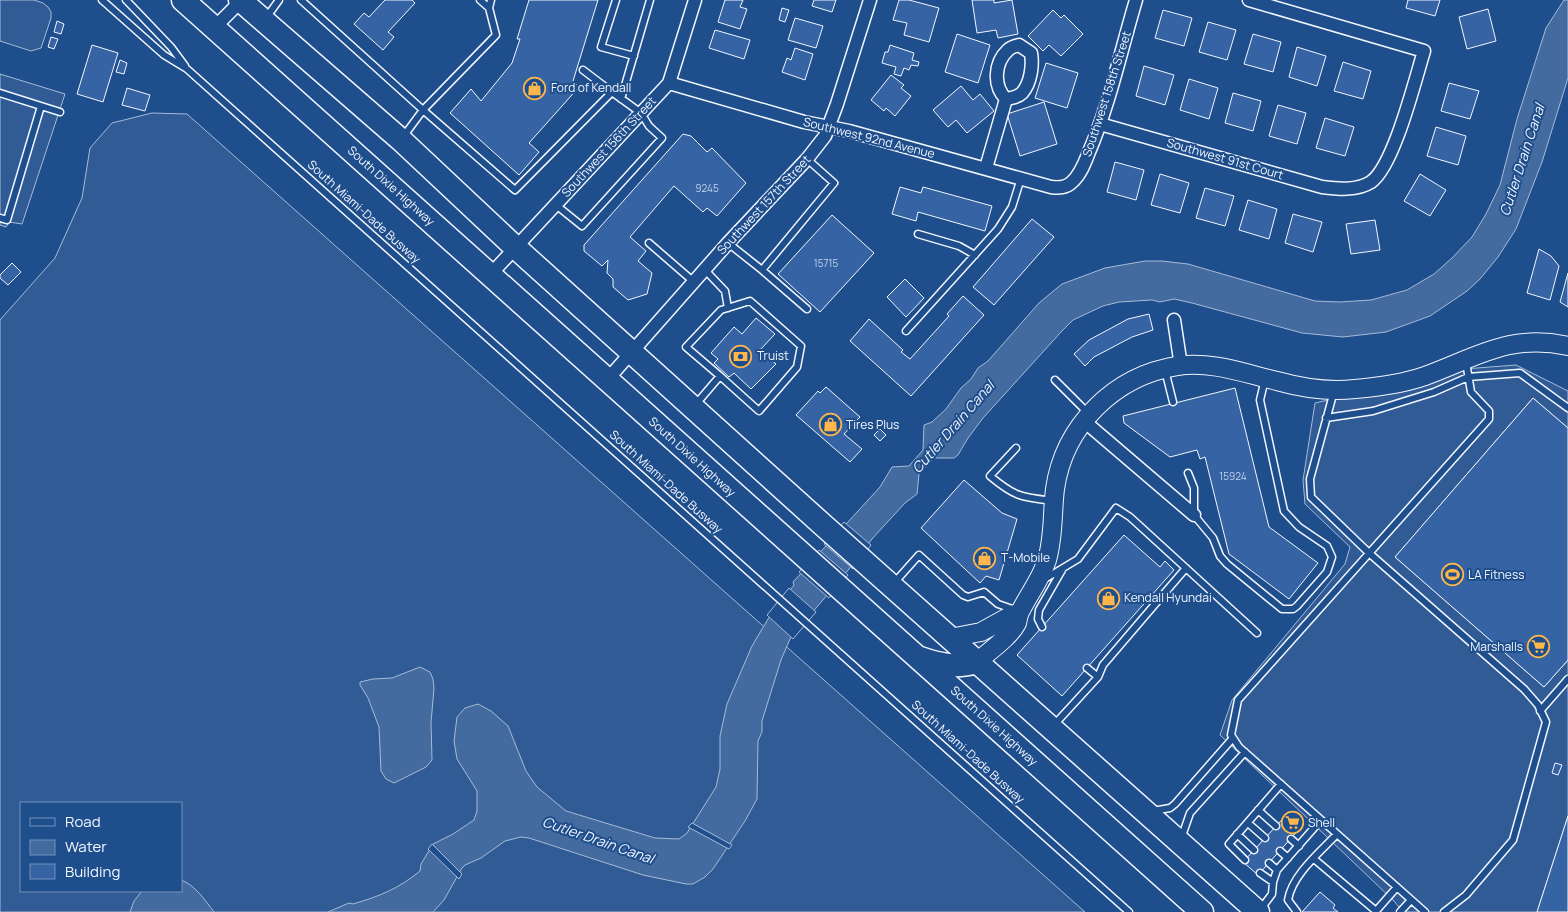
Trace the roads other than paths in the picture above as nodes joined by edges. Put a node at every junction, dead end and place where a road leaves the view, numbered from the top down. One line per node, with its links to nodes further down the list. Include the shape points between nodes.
1 (102, 0): 19 (lane, South Miami-Dade Busway, via 164,55)
2 (126, 0): 19 (lane, South Miami-Dade Busway, via 171,47)
3 (183, 0): 17 (highway, South Dixie Highway)
4 (241, 0): 16 (highway); 17 (street)
5 (279, 0): 16 (lane)
6 (301, 0): 27 (lane)
7 (480, 0): 15 (lane)
8 (491, 0): 15 (lane)
9 (616, 0): 18 (lane, via 601,47)
10 (650, 0): 18 (lane)
11 (695, 0): 21 (street, Southwest 156th Street)
12 (870, 0): 31 (street, Southwest 157th Street)
13 (1136, 0): 30 (street, Southwest 158th Street)
14 (1249, 0): 30 (street, Southwest 91st Court, via 1424,51 1395,144 1387,162 1372,181 1352,188 1315,185)
15 (489, 8): 27 (lane, via 496,35)
16 (263, 21): 32 (highway)
17 (214, 28): 46 (highway, South Dixie Highway)
18 (634, 56): 24 (lane)
19 (187, 69): 112 (lane, South Miami-Dade Busway)
20 (583, 70): 22 (lane)
21 (669, 84): 29 (street, Southwest 156th Street); 31 (street, Southwest 92nd Avenue)
22 (612, 92): 24 (lane); 27 (lane, via 515,190)
23 (0, 93): 26 (lane)
24 (621, 98): 29 (lane)
25 (1006, 99): 34 (street)
26 (41, 106): 28 (lane); 38 (lane, via 6,220)
27 (424, 110): 32 (lane)
28 (60, 112)
29 (641, 113): 37 (street, Southwest 156th Street); 37 (lane, via 662,138 582,226)
30 (1100, 124): 36 (street, Southwest 158th Street, via 1079,175)
31 (829, 126): 33 (street, Southwest 157th Street); 34 (street, Southwest 92nd Avenue)
32 (401, 140): 42 (highway)
33 (807, 159): 41 (street, Southwest 157th Street); 45 (lane, via 834,183)
34 (986, 168): 35 (street, Southwest 92nd Avenue)
35 (1021, 178): 36 (street, Southwest 92nd Avenue, via 1058,188); 43 (lane, via 1012,207)
36 (1070, 184)
37 (556, 205): 42 (street, Southwest 156th Street)
38 (0, 218)
39 (918, 234): 43 (lane, via 959,246)
40 (649, 243): 47 (lane)
41 (728, 243): 44 (street, Southwest 157th Street); 45 (lane)
42 (516, 248): 46 (street, Southwest 156th Street); 53 (highway)
43 (975, 255): 51 (lane)
44 (705, 270): 47 (street, Southwest 157th Street); 48 (lane, via 725,291)
45 (762, 270): 49 (lane)
46 (490, 275): 59 (highway, South Dixie Highway)
47 (694, 282): 53 (street, Southwest 157th Street)
48 (728, 308): 56 (lane, via 721,310 686,347); 56 (lane, via 750,301 801,346 797,367 759,411)
49 (807, 309)
50 (1174, 320): 55 (street)
51 (906, 331)
52 (1568, 346): 54 (street, via 1526,342)
53 (633, 352): 59 (street, Southwest 157th Street); 63 (highway)
54 (1465, 358): 57 (lane); 61 (street, via 1406,381)
55 (1173, 368): 58 (street, via 1195,364 1215,366); 62 (lane); 65 (street, via 1137,378 1117,389)
56 (720, 376): 63 (lane)
57 (1468, 377): 64 (lane, via 1520,373); 66 (lane, via 1434,392 1373,411); 71 (lane, via 1471,392 1488,411 1489,419)
58 (1265, 378): 61 (street); 70 (lane, via 1260,400 1282,506 1286,516 1330,550 1332,557 1326,572 1297,606 1282,609 1220,556 1213,538)
59 (607, 380): 80 (highway, South Dixie Highway)
60 (1055, 380): 65 (lane)
61 (1334, 390): 66 (lane)
62 (1173, 402)
63 (693, 407): 75 (highway)
64 (1567, 409)
65 (1086, 417): 69 (street, via 1065,455); 70 (street)
66 (1326, 418): 71 (lane, via 1310,479 1311,497)
67 (1016, 448): 69 (lane, via 990,476 1018,496)
68 (1188, 473): 70 (lane, via 1194,488)
69 (1054, 501): 74 (street, via 1050,548)
70 (1194, 515)
71 (1369, 553): 85 (lane, via 1524,689); 87 (lane, via 1238,700)
72 (1063, 568): 73 (lane, via 1078,559 1116,508); 74 (lane); 77 (lane, via 1040,610 1038,619)
73 (1186, 568): 78 (lane); 83 (lane, via 1103,665)
74 (1036, 585): 76 (street)
75 (892, 586): 76 (lane, via 919,555 963,595 968,597 984,592 998,604); 79 (highway)
76 (1020, 612): 79 (street, via 981,632); 81 (street, via 1011,630)
77 (1042, 627)
78 (1258, 633)
79 (950, 638): 81 (highway)
80 (917, 657): 81 (highway, via 948,665 964,666); 113 (highway, South Dixie Highway)
81 (977, 662): 86 (highway)
82 (1087, 668): 83 (lane)
83 (1098, 677): 86 (lane)
84 (1568, 679): 85 (lane)
85 (1540, 710): 119 (lane, via 1546,722 1513,840 1466,895)
86 (1051, 727): 90 (highway)
87 (1233, 738): 88 (lane); 90 (lane, via 1170,808)
88 (1245, 752): 89 (lane); 99 (lane, via 1190,813)
89 (1281, 784): 91 (lane); 92 (lane)
90 (1145, 810): 99 (highway)
91 (1258, 810): 93 (lane); 94 (lane)
92 (1321, 820): 96 (lane); 100 (lane)
93 (1248, 823): 95 (lane); 97 (lane)
94 (1276, 826)
95 (1237, 834): 101 (lane); 105 (lane, via 1228,844)
96 (1337, 834): 104 (lane); 110 (lane)
97 (1265, 838)
98 (1291, 839): 100 (lane)
99 (1180, 842): 114 (highway)
100 (1298, 846): 103 (lane)
101 (1254, 850)
102 (1280, 851): 103 (lane)
103 (1288, 858): 107 (lane)
104 (1314, 859): 115 (lane, via 1290,889 1288,900); 116 (lane)
105 (1246, 860)
106 (1269, 863): 107 (lane)
107 (1277, 870): 109 (lane)
108 (1260, 873): 109 (lane)
109 (1273, 882): 114 (lane, via 1270,898)
110 (1397, 887): 111 (lane); 116 (lane)
111 (1411, 900): 117 (lane); 118 (lane)
112 (1129, 912)
113 (1202, 912)
114 (1258, 912)
115 (1297, 912)
116 (1375, 912)
117 (1400, 912)
118 (1425, 912)
119 (1444, 912)

